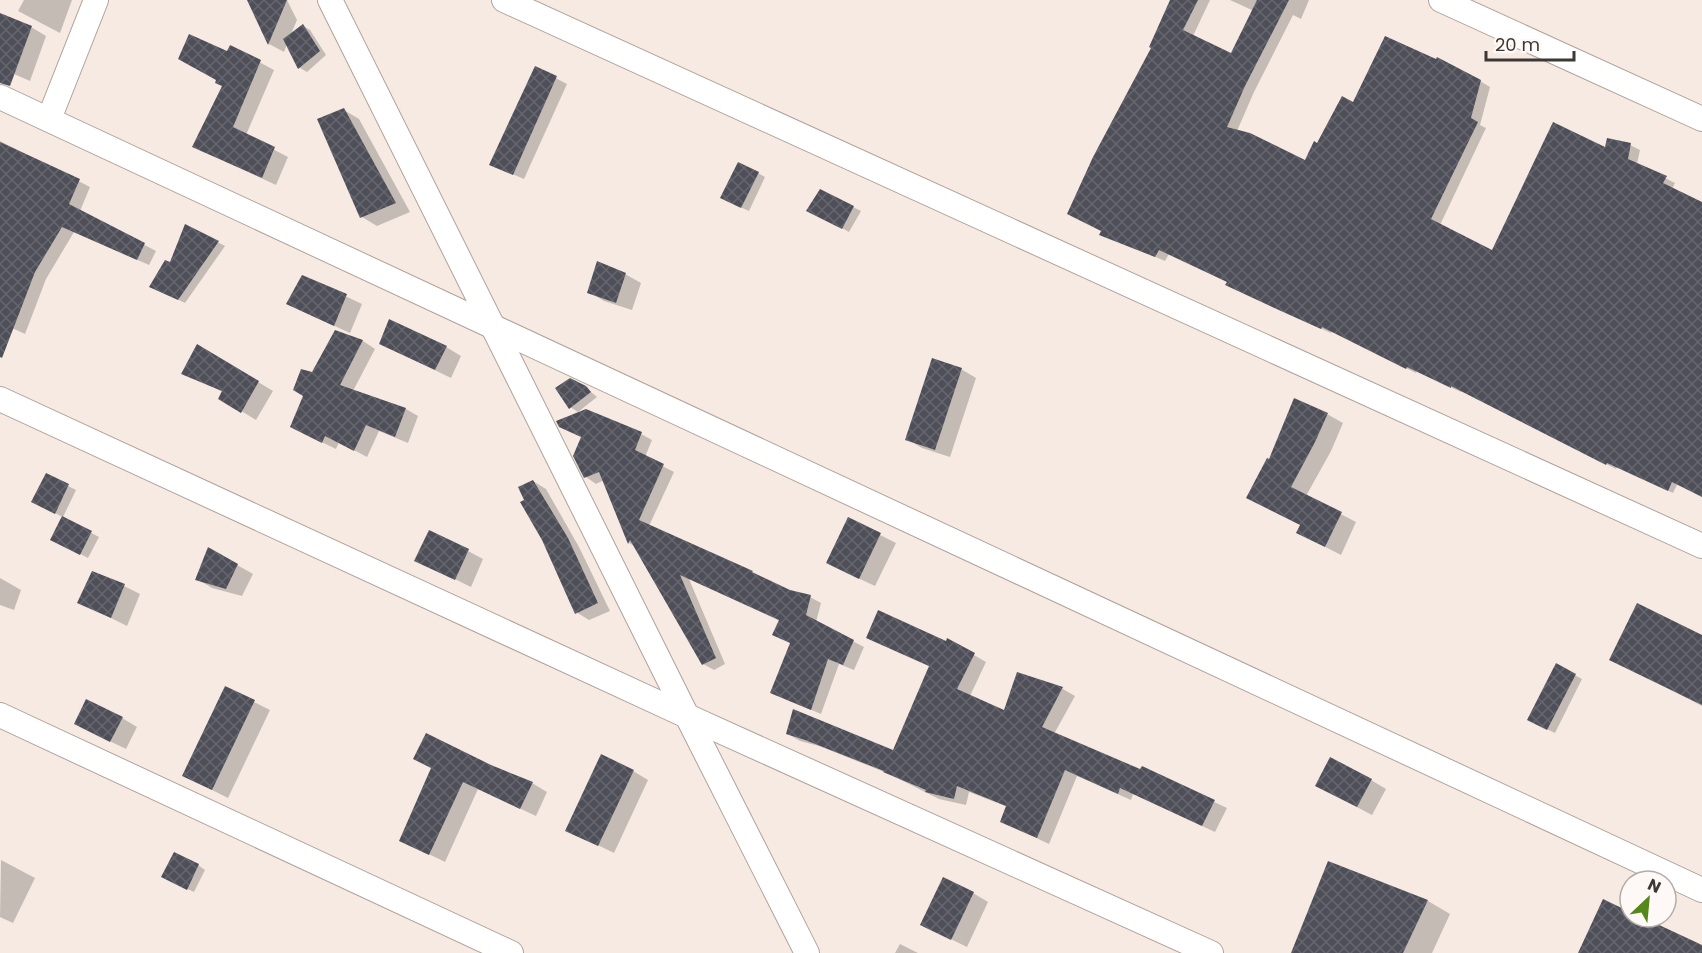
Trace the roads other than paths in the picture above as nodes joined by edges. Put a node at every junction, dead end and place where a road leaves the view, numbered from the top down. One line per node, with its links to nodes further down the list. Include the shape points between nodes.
1 (96, 0): 6 (street)
2 (330, 0): 8 (street)
3 (504, 0): 10 (street)
4 (1441, 0): 7 (street)
5 (0, 96): 6 (street)
6 (49, 119): 8 (street)
7 (1702, 119)
8 (491, 326): 12 (street); 13 (street)
9 (0, 399): 12 (street)
10 (1702, 546)
11 (0, 715): 14 (street)
12 (687, 716): 15 (street); 16 (street)
13 (1702, 890)
14 (511, 953)
15 (807, 953)
16 (1211, 953)

